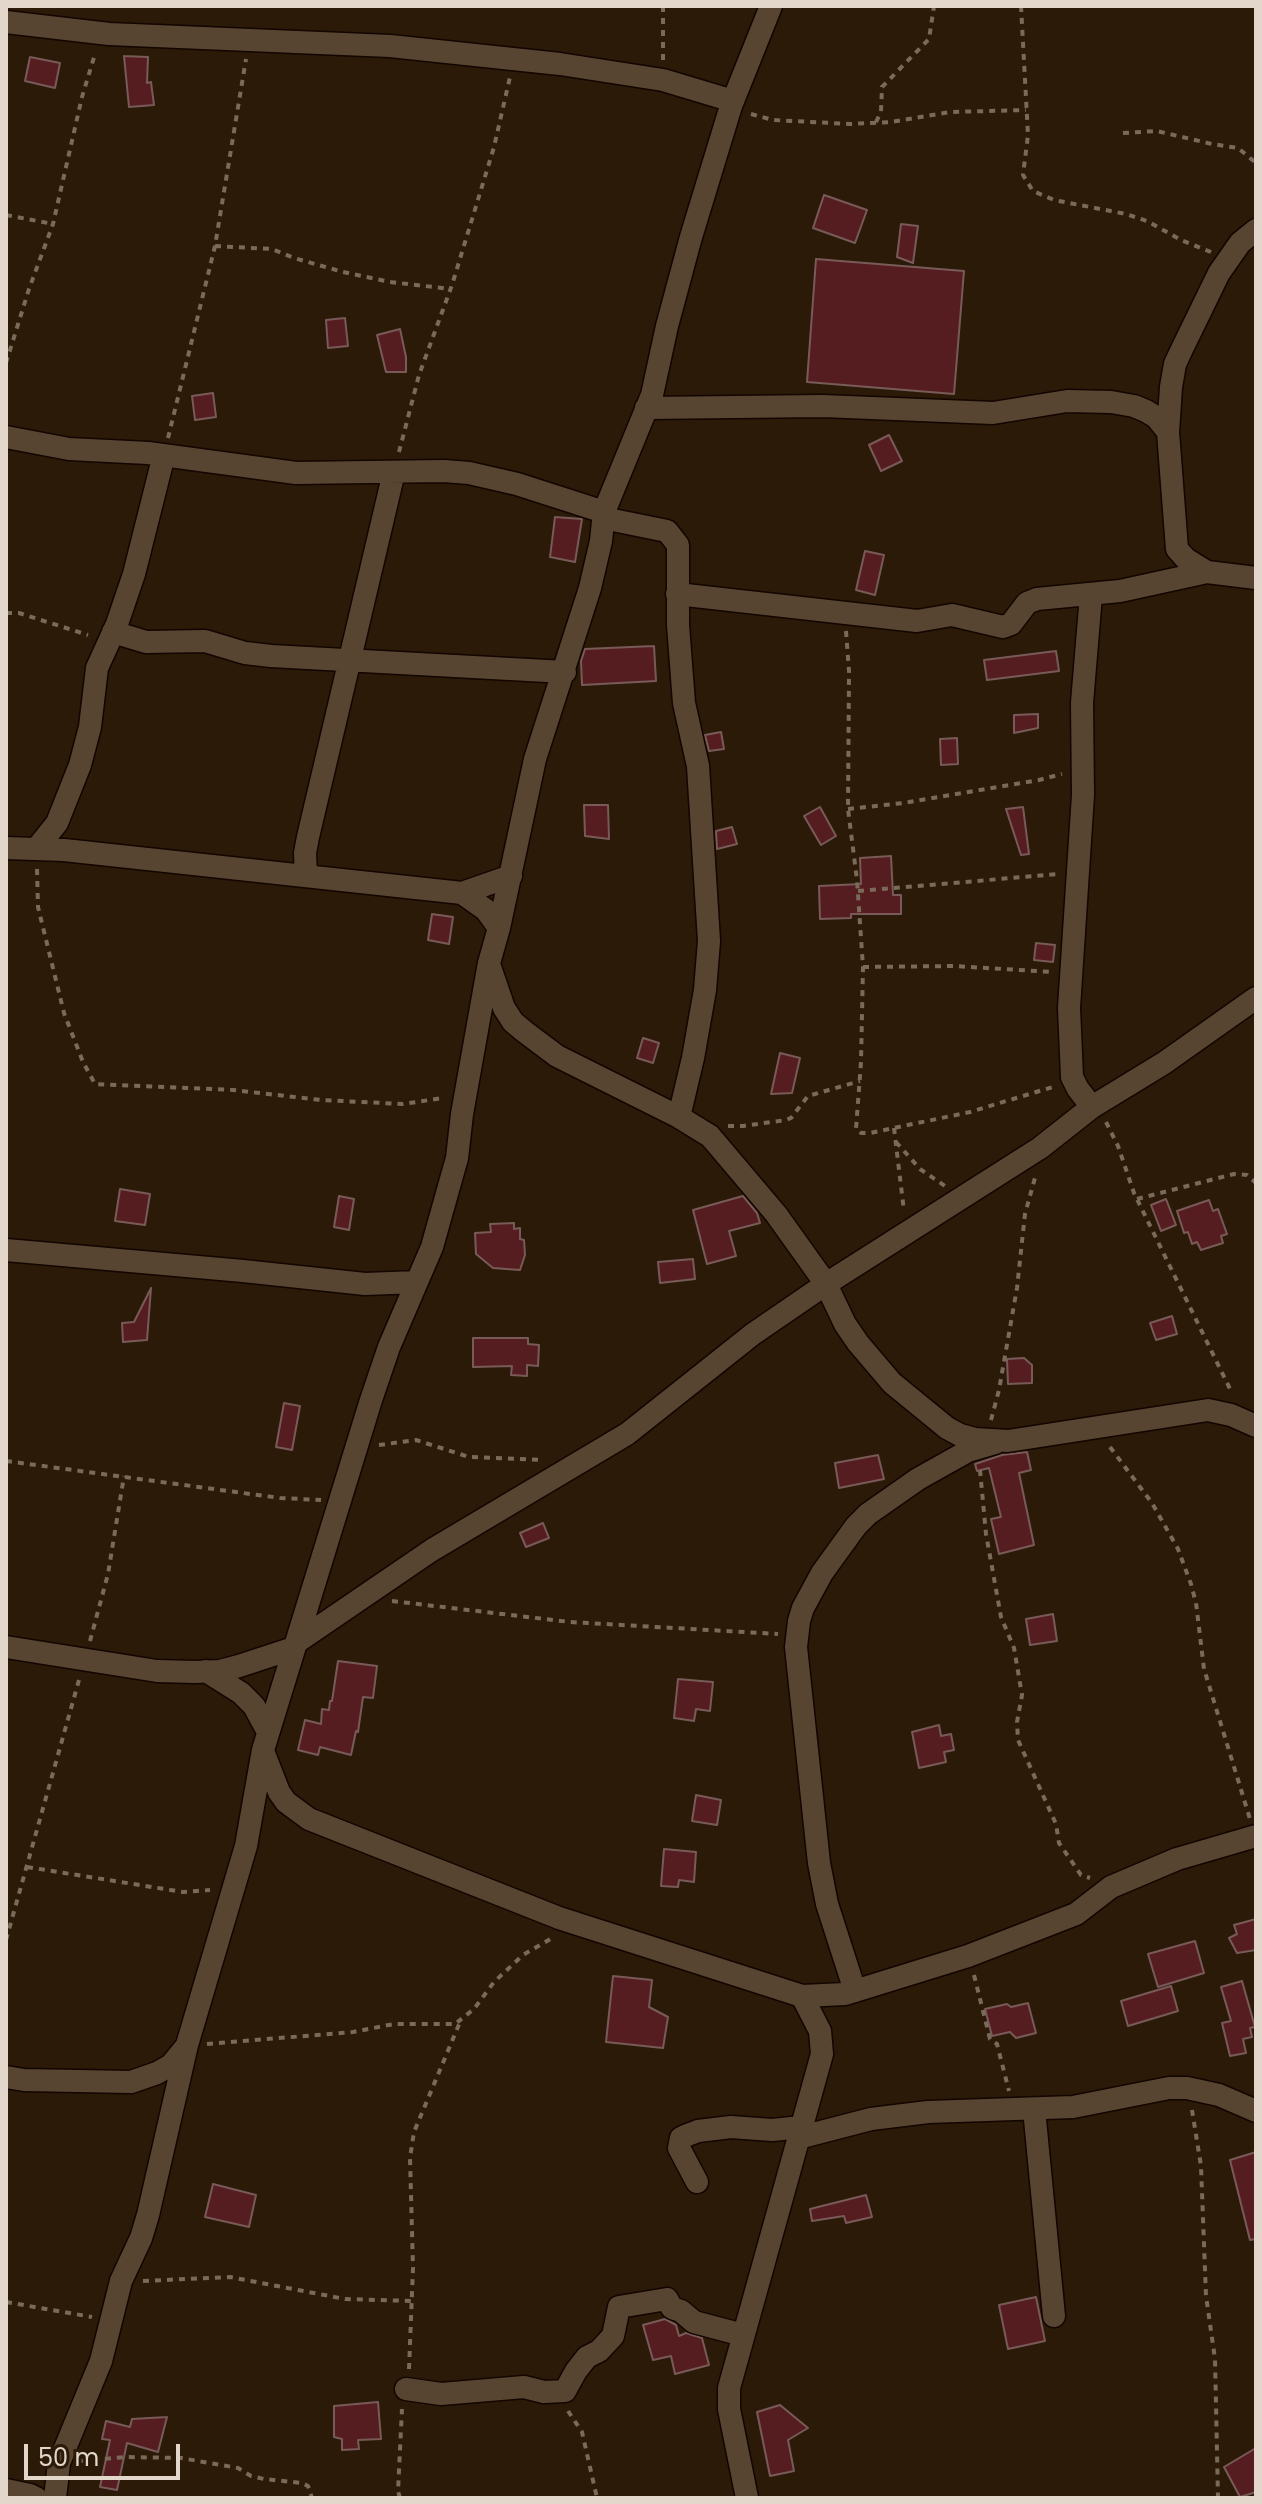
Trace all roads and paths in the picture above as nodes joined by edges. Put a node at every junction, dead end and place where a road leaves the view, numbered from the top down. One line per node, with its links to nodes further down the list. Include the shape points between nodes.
1 (663, 6): 9 (path)
2 (771, 6): 10 (street)
3 (934, 6): 12 (path, via 929,39 882,87)
4 (1021, 6): 11 (path)
5 (6, 22): 6 (street)
6 (98, 33): 7 (street); 16 (path)
7 (249, 40): 8 (street, via 390,46); 18 (path)
8 (514, 59): 9 (street); 20 (path)
9 (663, 80): 10 (street)
10 (732, 104): 12 (path, via 773,120); 22 (street)
11 (1026, 110): 12 (path, via 950,112); 19 (path, via 1023,175 1033,191 1147,221)
12 (876, 122)
13 (1123, 133): 14 (path, via 1157,131 1238,148)
14 (1256, 163)
15 (6, 215): 16 (path)
16 (53, 224): 21 (path)
17 (1256, 230): 19 (street)
18 (215, 246): 20 (path, via 272,249 343,272); 25 (path)
19 (1229, 258): 23 (street, via 1175,364)
20 (451, 289): 26 (path, via 419,375)
21 (6, 363)
22 (646, 408): 23 (street, via 823,406 993,413 1067,401 1111,402 1146,411); 27 (street)
23 (1168, 432): 28 (street, via 1177,549)
24 (6, 437): 25 (street, via 69,449)
25 (164, 455): 26 (street, via 296,473); 34 (street, via 134,574)
26 (394, 472): 27 (street, via 469,473); 35 (street)
27 (604, 515): 30 (street, via 673,537 679,554); 36 (street, via 590,588)
28 (1207, 572): 29 (street); 31 (street)
29 (1256, 578)
30 (677, 594): 32 (street); 55 (street, via 684,703 698,766 709,941)
31 (1091, 595): 32 (street, via 1032,600 1003,627 952,615 917,621); 37 (street, via 1082,703)
32 (844, 612): 38 (path)
33 (6, 613): 34 (path, via 90,636)
34 (113, 632): 35 (street, via 137,641 205,641 245,653); 40 (street, via 97,668 80,765 57,823)
35 (349, 661): 36 (street); 41 (street, via 308,837)
36 (565, 672): 42 (street, via 535,759)
37 (1083, 768): 38 (path, via 1039,780); 43 (street)
38 (848, 809): 44 (path)
39 (6, 848): 40 (street)
40 (37, 848): 41 (street); 53 (path, via 38,907 48,952 64,1013 95,1084 403,1104)
41 (306, 876): 45 (street)
42 (511, 876): 45 (street); 46 (street)
43 (1077, 878): 44 (path, via 1049,873); 49 (street)
44 (858, 891): 48 (path)
45 (462, 893): 46 (street, via 486,910)
46 (499, 928): 47 (street)
47 (489, 963): 53 (street); 55 (street, via 504,1008 525,1032 557,1056)
48 (863, 967): 49 (path, via 953,966); 52 (path)
49 (1071, 974): 51 (street)
50 (1256, 998): 54 (street)
51 (1072, 1077): 54 (street); 56 (path, via 1019,1098)
52 (860, 1081): 55 (path, via 808,1096 791,1118 778,1123 743,1126); 56 (path, via 857,1131)
53 (465, 1095): 64 (street, via 457,1158)
54 (1094, 1106): 58 (street); 61 (path, via 1118,1146)
55 (684, 1120): 65 (street, via 726,1152)
56 (894, 1128): 57 (path)
57 (896, 1142): 60 (path, via 920,1169); 62 (path)
58 (1040, 1148): 60 (street); 68 (path)
59 (1256, 1183): 61 (path, via 1234,1174)
60 (965, 1196): 62 (street)
61 (1137, 1199): 66 (path)
62 (907, 1233): 65 (street)
63 (6, 1250): 64 (street, via 365,1284)
64 (417, 1282): 69 (street)
65 (826, 1284): 68 (street, via 845,1324 892,1383 947,1428); 74 (street, via 753,1334 627,1434)
66 (1250, 1423): 67 (street, via 1208,1410)
67 (1097, 1427): 68 (street); 81 (path, via 1178,1549 1196,1603 1204,1669)
68 (987, 1443): 75 (street, via 918,1479 856,1526 803,1608); 83 (path, via 986,1534 1022,1695 1018,1740 1056,1824 1059,1843 1081,1875)
69 (357, 1444): 70 (path, via 416,1440 469,1457); 73 (street)
70 (543, 1459)
71 (6, 1461): 72 (path)
72 (124, 1476): 73 (path); 78 (path, via 108,1574)
73 (339, 1501): 76 (street)
74 (362, 1598): 75 (path, via 570,1622); 76 (street)
75 (797, 1635): 88 (street, via 819,1863)
76 (295, 1645): 79 (street, via 239,1666); 80 (street)
77 (6, 1647): 78 (street)
78 (85, 1659): 79 (street, via 157,1671); 82 (path)
79 (206, 1671): 80 (street, via 254,1706)
80 (266, 1741): 84 (street); 85 (street, via 279,1792 309,1819)
81 (1256, 1836): 83 (street, via 1177,1859)
82 (27, 1867): 84 (path, via 183,1892); 86 (path)
83 (1111, 1887): 87 (street, via 1076,1914)
84 (233, 1888): 91 (street)
85 (577, 1924): 89 (street); 90 (path, via 523,1955)
86 (6, 1940)
87 (968, 1956): 88 (street); 94 (path, via 990,2039 997,2044)
88 (855, 1991): 89 (street)
89 (802, 1996): 96 (street, via 820,2031 822,2054)
90 (460, 2022): 91 (path); 99 (path, via 414,2132)
91 (187, 2045): 92 (street, via 171,2065 131,2082); 98 (street, via 148,2215)
92 (6, 2077)
93 (1187, 2088): 94 (street, via 1073,2107); 95 (street); 114 (path, via 1201,2166 1204,2271 1217,2384)
94 (1023, 2109): 96 (street, via 928,2112); 101 (street)
95 (1256, 2111)
96 (800, 2132): 97 (street, via 731,2127 685,2136 679,2148); 103 (street)
97 (697, 2182)
98 (121, 2281): 99 (path, via 230,2277 345,2299); 102 (street)
99 (412, 2301): 104 (path)
100 (6, 2302): 102 (path)
101 (1054, 2316)
102 (110, 2320): 106 (street, via 101,2361)
103 (743, 2335): 105 (street, via 694,2322 667,2299 619,2307 613,2336 587,2357 565,2391); 113 (street, via 729,2409)
104 (406, 2389): 105 (street, via 441,2394 524,2387); 111 (path)
105 (549, 2392): 112 (path, via 582,2432)
106 (59, 2463): 109 (street); 110 (path, via 181,2458 302,2483)
107 (6, 2490): 108 (street)
108 (36, 2498)
109 (55, 2498)
110 (312, 2498)
111 (400, 2498)
112 (597, 2498)
113 (747, 2498)
114 (1218, 2498)

